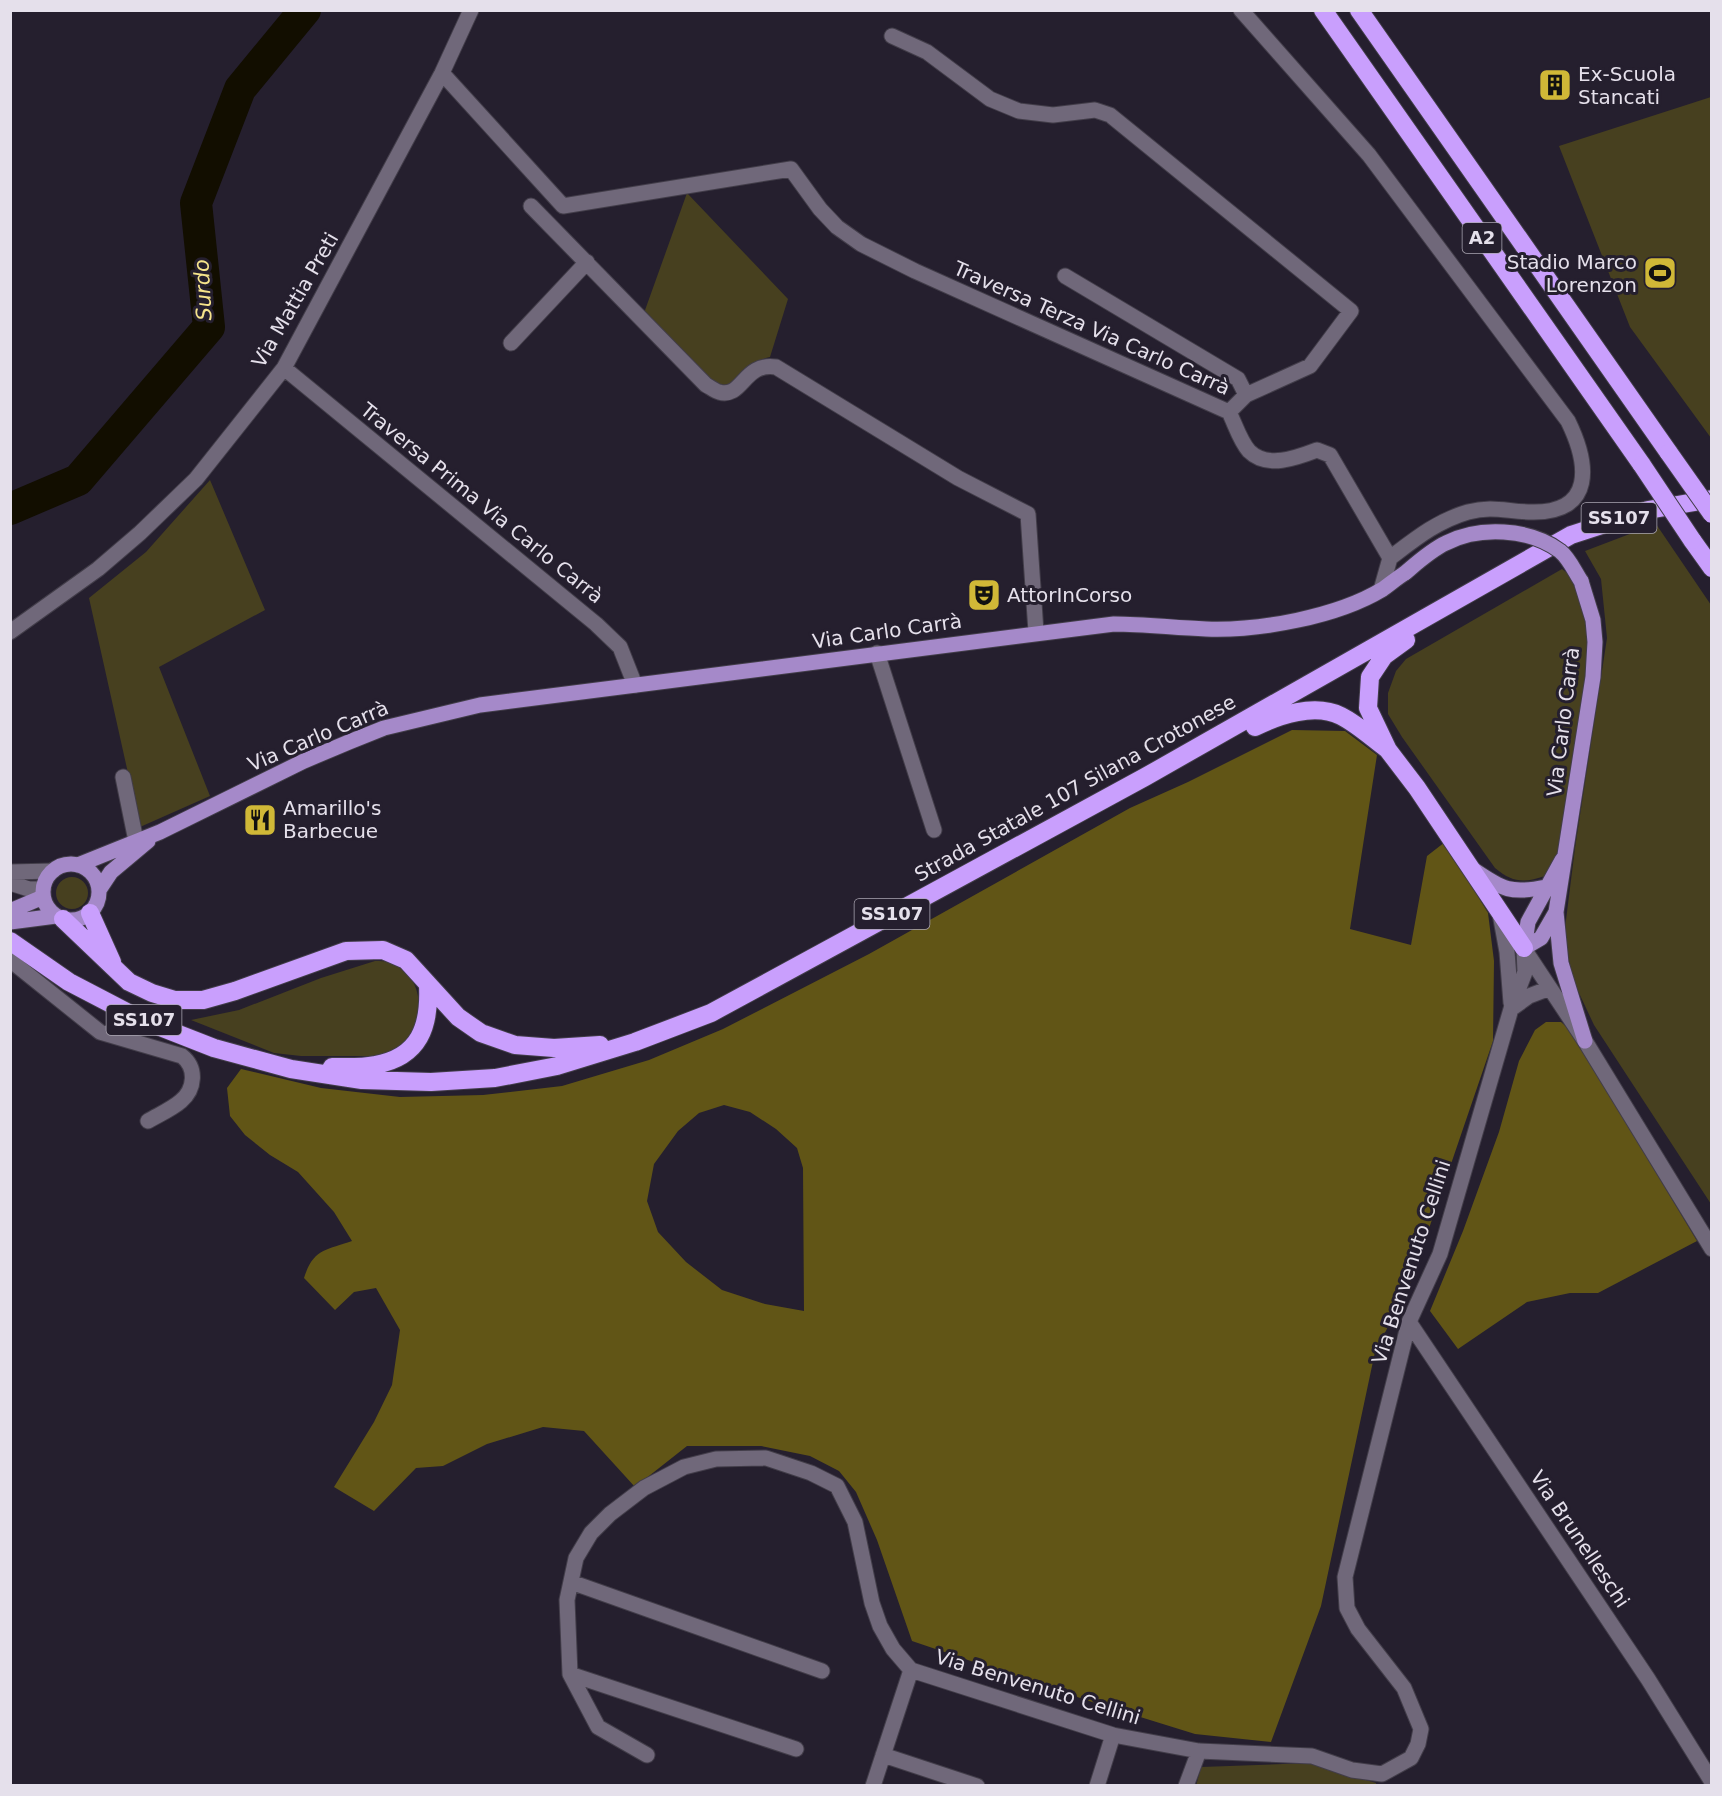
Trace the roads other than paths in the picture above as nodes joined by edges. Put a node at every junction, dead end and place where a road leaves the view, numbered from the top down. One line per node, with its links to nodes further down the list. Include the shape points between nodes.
1 (471, 10): 6 (street, Via Mattia Preti)
2 (1241, 10): 16 (street, via 1369,155 1568,421 1579,443 1581,487 1573,501 1557,510 1531,513 1496,507 1470,512 1428,529)
3 (1323, 10): 17 (highway, A2, bridge)
4 (1359, 10): 15 (highway, A2, bridge)
5 (892, 36): 12 (street, via 927,52 990,99 1019,111 1053,115 1095,110 1110,115 1351,311 1310,366)
6 (442, 73): 11 (street, Via Mattia Preti); 13 (street, Traversa Terza Via Carlo Carrà, via 563,206 791,169 820,209 861,244)
7 (531, 206): 8 (street)
8 (587, 262): 10 (street); 21 (street, via 713,389 729,392 754,369 776,367 958,478 1028,514)
9 (1065, 276): 12 (street, via 1238,379)
10 (511, 343)
11 (284, 368): 20 (street, Via Mattia Preti, via 196,479 140,533); 23 (street, Traversa Prima Via Carlo Carrà, via 596,624 620,646)
12 (1246, 395): 13 (street)
13 (1229, 412): 16 (street, Traversa Terza Via Carlo Carrà, via 1249,451 1269,461 1317,450 1330,455)
14 (1712, 499): 19 (highway, Strada Statale 107 Silana Crotonese / SS107, via 1648,510 1571,535)
15 (1712, 514)
16 (1390, 558): 18 (street)
17 (1712, 568)
18 (1381, 590): 21 (main road, Via Carlo Carrà, via 1329,611 1279,624 1206,629 1114,624); 30 (main road, Via Carlo Carrà, bridge, via 1442,544 1480,532 1522,534 1561,551 1581,581 1595,642 1586,730)
19 (1461, 598): 24 (highway, via 1384,656 1370,677 1368,708); 26 (highway, Strada Statale 107 Silana Crotonese / SS107)
20 (10, 632)
21 (1036, 632): 22 (main road, Via Carlo Carrà)
22 (877, 653): 23 (main road, Via Carlo Carrà); 27 (street)
23 (635, 685): 28 (main road, Via Carlo Carrà, via 480,705 384,728 304,761)
24 (1388, 750): 26 (highway, via 1340,715 1314,710 1275,717); 32 (highway)
25 (123, 777): 29 (street)
26 (1145, 777): 53 (highway, Strada Statale 107 Silana Crotonese / SS107, via 711,1012)
27 (934, 831)
28 (160, 832): 29 (main road, Via Carlo Carrà); 37 (main road, Via Carlo Carrà, via 111,872)
29 (136, 841): 31 (main road, Via Carlo Carrà)
30 (1566, 852): 36 (main road, Via Carlo Carrà); 41 (main road, Via Carlo Carrà)
31 (78, 865): 33 (main road, via 60,866); 37 (main road, via 93,874)
32 (1473, 870): 36 (main road, via 1501,888 1525,891); 40 (highway)
33 (52, 871): 34 (street); 38 (main road)
34 (10, 872)
35 (10, 883): 38 (street)
36 (1546, 887): 46 (main road, Via Carlo Carrà, via 1528,922)
37 (99, 890): 42 (main road)
38 (43, 893): 39 (main road); 43 (main road, via 45,904)
39 (10, 911)
40 (1500, 911): 46 (highway); 51 (street, Via Benvenuto Cellini)
41 (1556, 912): 46 (main road, Via Carlo Carrà, via 1541,938); 52 (main road, via 1561,963)
42 (90, 913): 43 (main road, via 78,920); 48 (highway)
43 (59, 918): 44 (main road); 48 (highway)
44 (10, 922)
45 (10, 941): 54 (highway, Strada Statale 107 Silana Crotonese / SS107, via 69,982 140,1019 214,1048)
46 (1524, 948): 50 (street); 51 (street, Via Benvenuto Cellini)
47 (10, 960): 55 (street, via 100,1032 189,1061 193,1077 188,1094)
48 (115, 969): 49 (highway, via 129,982 152,993 175,1000 203,1000 346,951 383,950 406,960)
49 (428, 985): 53 (highway, via 458,1017 481,1034 515,1045 554,1048); 54 (highway, via 429,1008 423,1032 413,1046 396,1058 374,1066)
50 (1550, 988): 51 (street); 52 (street)
51 (1511, 1009): 57 (street, Via Benvenuto Cellini, via 1440,1254)
52 (1585, 1041): 56 (street)
53 (635, 1042): 54 (highway, Strada Statale 107 Silana Crotonese / SS107, via 557,1066 495,1078 431,1082 362,1080)
54 (291, 1069)
55 (148, 1121)
56 (1712, 1249)
57 (1409, 1322): 64 (street, Via Benvenuto Cellini, via 1345,1577 1347,1608 1358,1629 1404,1688 1413,1706 1421,1729 1418,1744 1411,1758 1382,1774 1352,1770 1312,1756); 67 (street, Via Brunelleschi)
58 (571, 1582): 59 (street, Via Benvenuto Cellini, via 576,1558 591,1533 644,1488 684,1467 716,1459 766,1458 837,1486 855,1522 880,1626); 60 (street); 61 (street, Via Benvenuto Cellini, via 567,1600)
59 (911, 1670): 62 (street, Via Benvenuto Cellini); 66 (street)
60 (822, 1671)
61 (570, 1674): 63 (street); 65 (street, Via Benvenuto Cellini, via 598,1727)
62 (1113, 1736): 64 (street, Via Benvenuto Cellini); 70 (street)
63 (796, 1749)
64 (1199, 1752): 71 (street)
65 (647, 1755)
66 (883, 1755): 68 (street); 69 (street)
67 (1712, 1782)
68 (873, 1785)
69 (977, 1785)
70 (1097, 1785)
71 (1186, 1785)

